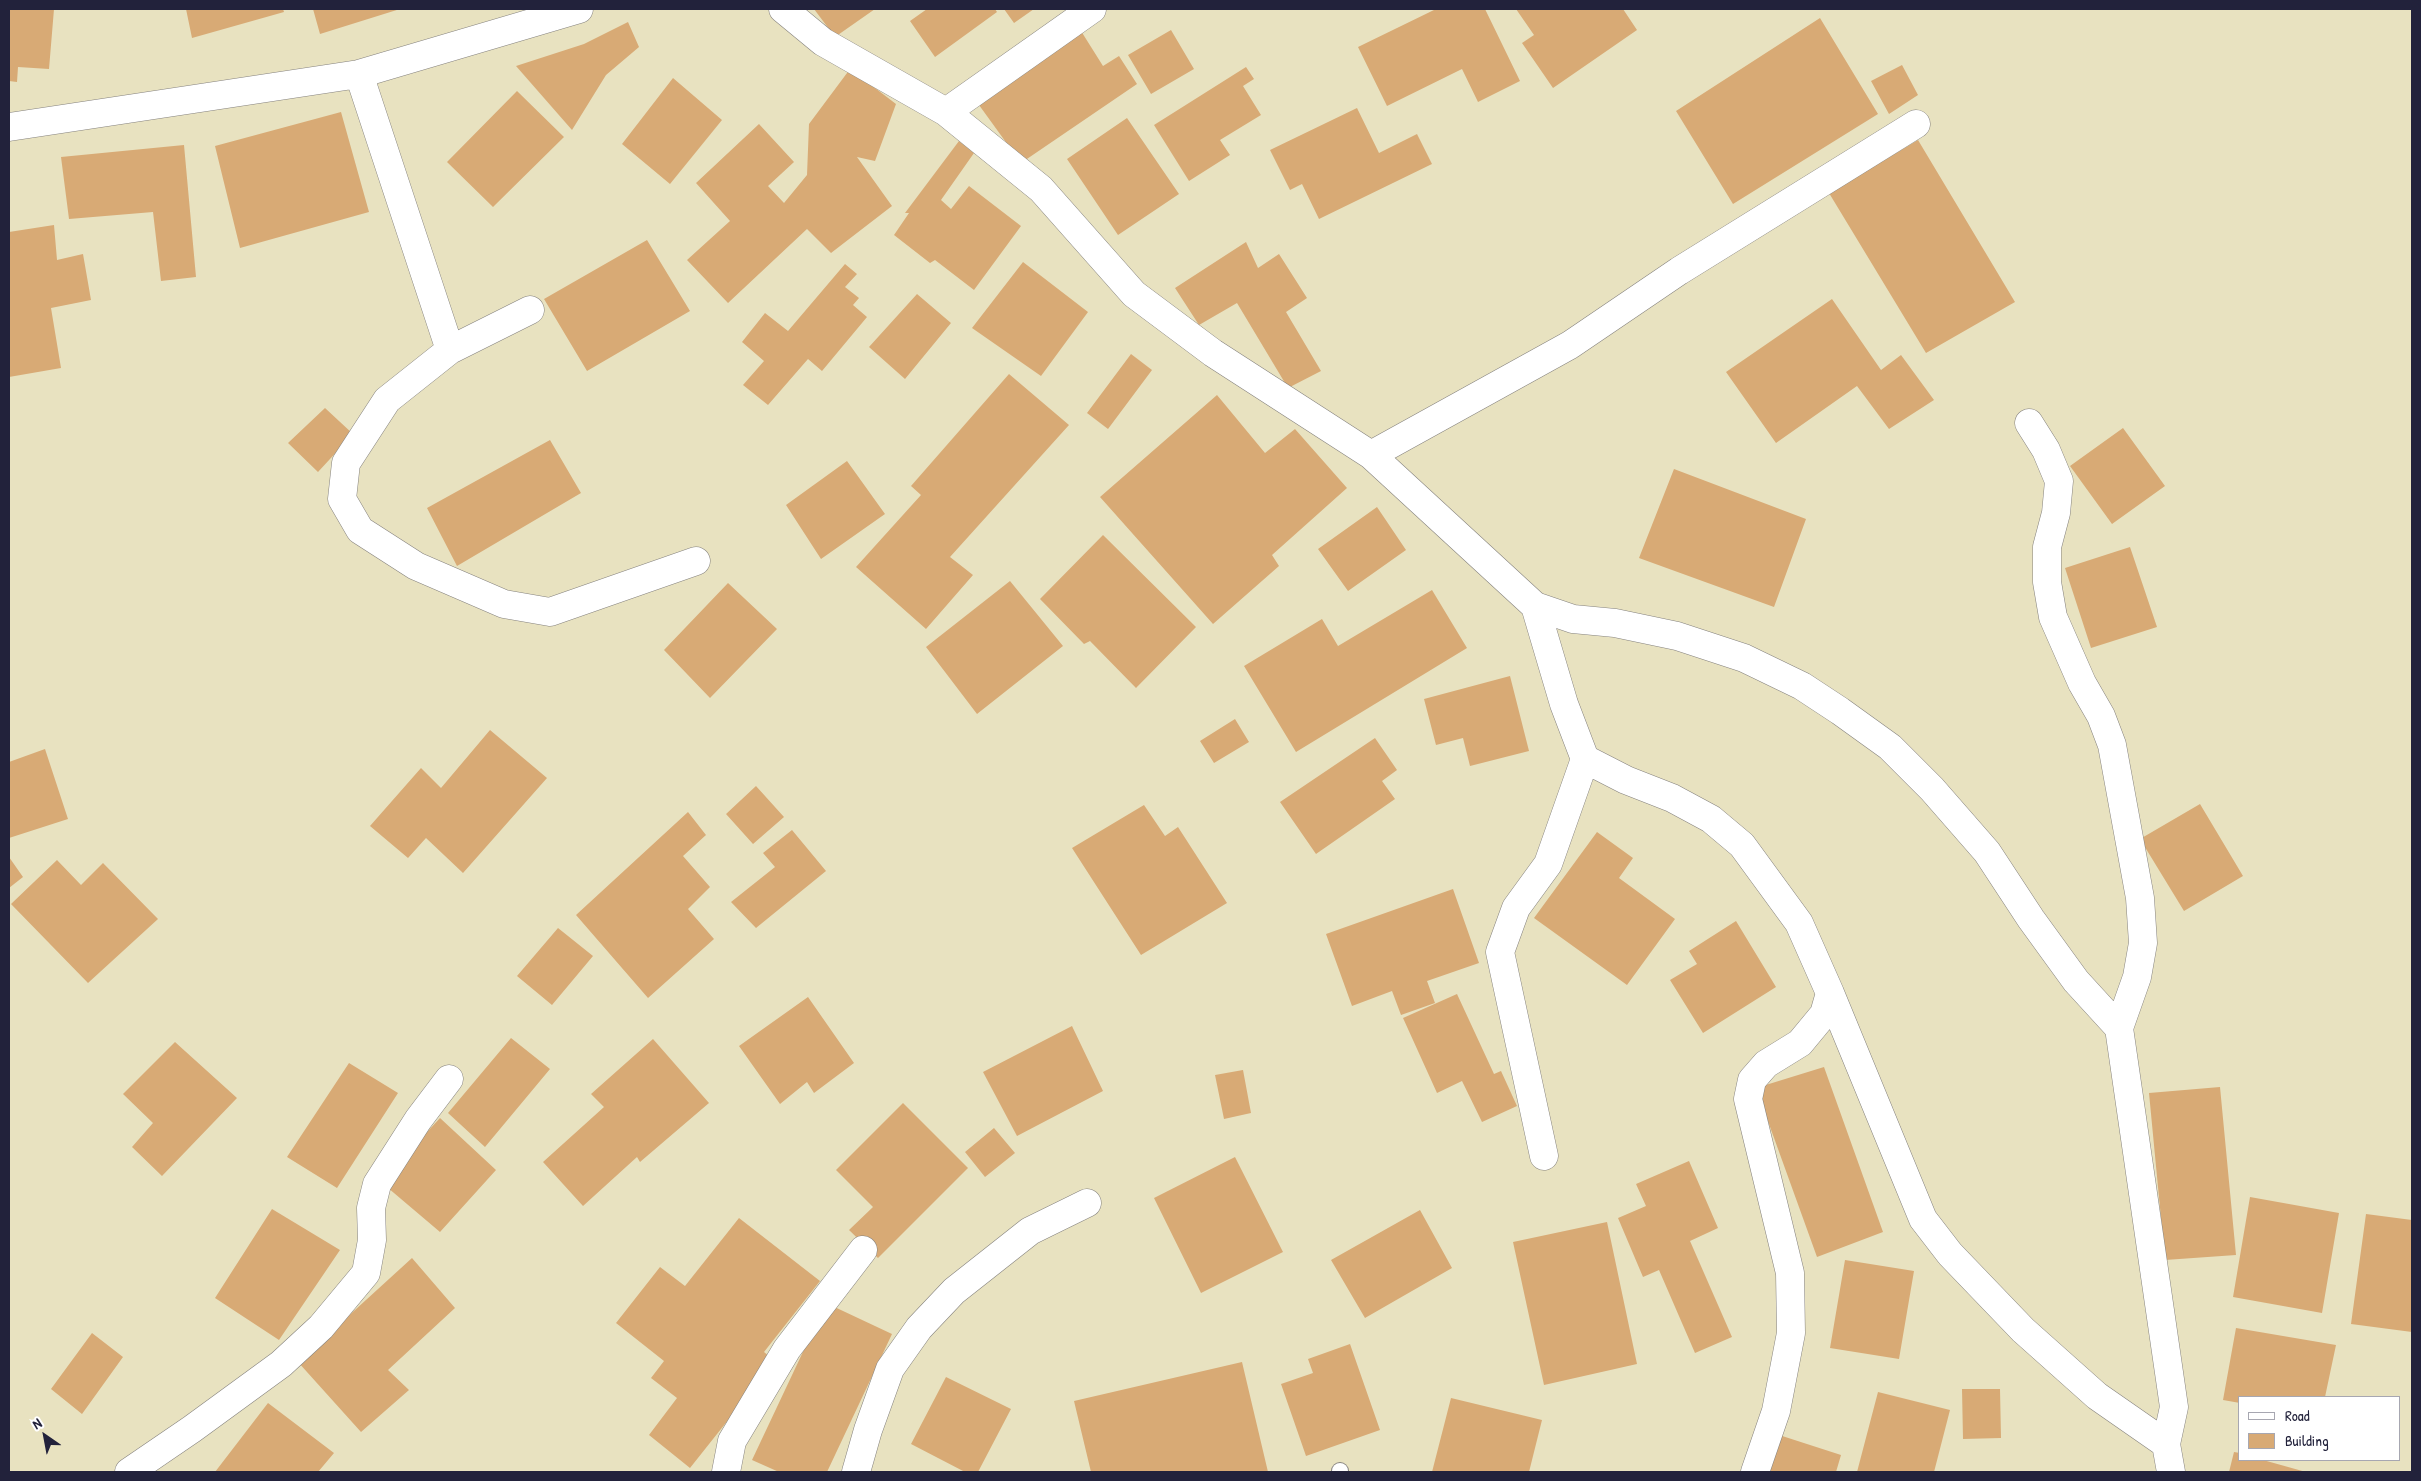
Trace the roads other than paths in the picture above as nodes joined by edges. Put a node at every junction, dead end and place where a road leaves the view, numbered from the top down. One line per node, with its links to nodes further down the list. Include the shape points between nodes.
1 (579, 9): 4 (street)
2 (783, 9): 5 (street, via 823,42)
3 (1092, 9): 5 (street)
4 (359, 74): 7 (street); 9 (street)
5 (946, 112): 11 (street, via 1041,189 1134,294 1213,353)
6 (1916, 124): 11 (street, via 1679,272 1570,345)
7 (9, 127)
8 (530, 310): 9 (street)
9 (450, 350): 12 (street, via 387,400 346,463 342,499 360,530 416,566 504,604 550,612)
10 (2029, 423): 16 (street, via 2059,480 2048,547 2047,582 2053,617 2112,745 2140,898 2143,943 2137,977)
11 (1371, 455): 13 (street)
12 (696, 560)
13 (1535, 606): 14 (street, via 1564,704); 16 (street, via 1574,619 1615,623 1677,636 1744,658 1802,686 1890,747 1987,852 2076,981)
14 (1585, 759): 15 (street, via 1711,819 1742,845 1799,923); 18 (street, via 1548,864 1516,908 1500,952)
15 (1830, 993): 21 (street, via 1923,1219 1950,1254 2023,1330 2097,1396); 25 (street, via 1824,1014 1800,1043 1766,1064 1752,1080 1748,1099 1790,1273 1791,1333 1776,1411)
16 (2119, 1028): 21 (street, via 2174,1407)
17 (449, 1079): 22 (street, via 377,1184 371,1208 372,1240 366,1273 321,1327 281,1364)
18 (1544, 1156)
19 (1087, 1203): 24 (street, via 1030,1231 954,1291 919,1328 890,1369)
20 (863, 1250): 23 (street, via 787,1349 732,1441)
21 (2166, 1444): 26 (street)
22 (129, 1472)
23 (726, 1472)
24 (856, 1472)
25 (1755, 1472)
26 (2171, 1472)

